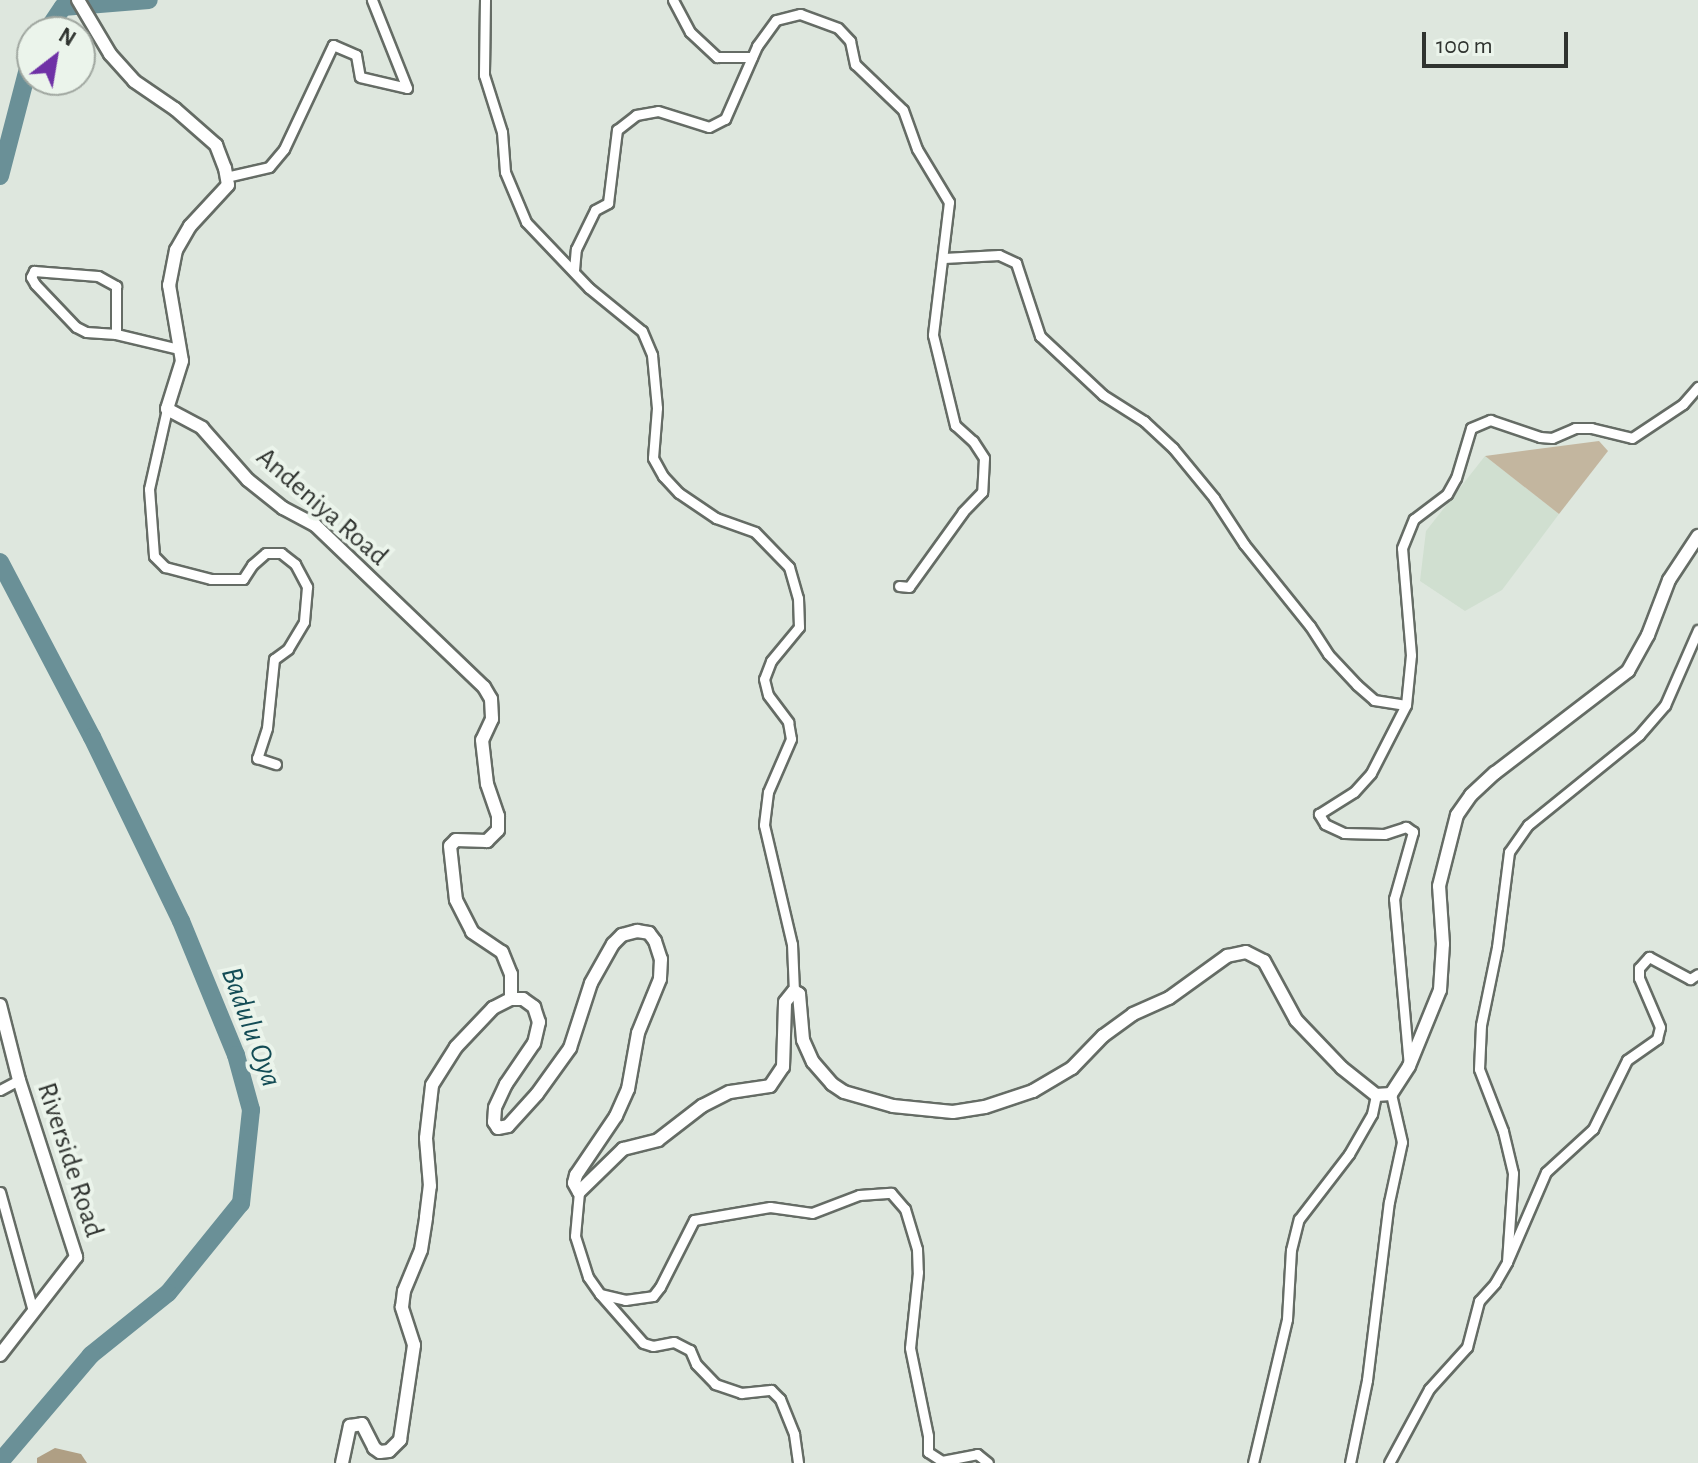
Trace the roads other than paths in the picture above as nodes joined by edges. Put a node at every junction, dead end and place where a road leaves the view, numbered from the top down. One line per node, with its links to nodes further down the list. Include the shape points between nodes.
1 (78, 0): 6 (street, via 110,54 134,81 216,145)
2 (372, 0): 6 (street, via 407,88 360,77 356,55 333,45 284,149 269,167)
3 (485, 0): 8 (street, via 484,75 502,132 505,172 526,222)
4 (673, 0): 5 (street, via 690,32 717,57)
5 (752, 57): 7 (street, via 776,20 800,14 838,28 850,41 855,64 903,110 917,149 949,202); 8 (street, via 725,119 709,127 658,111 636,115 617,130 608,203 595,210 576,249)
6 (226, 177): 10 (street, via 228,185 190,226 176,250 169,285)
7 (944, 258): 14 (street, via 933,335 955,425 984,458 982,492 909,587); 16 (street, via 999,255 1016,263 1040,336 1103,395 1144,421 1173,448 1357,685 1374,700)
8 (574, 270): 19 (street, via 642,331 652,355 657,408 653,458 663,476 716,518 755,532 789,567 799,627 771,661 764,679 768,695 788,722 791,739 768,792 764,825 792,944)
9 (116, 334): 9 (street, via 116,286 98,276 34,271 35,284 76,327); 10 (street)
10 (179, 349): 12 (street, via 182,361)
11 (1698, 387): 16 (street, via 1683,404 1632,438 1591,428 1540,437 1490,420 1471,428 1447,494 1414,519 1402,548 1411,655)
12 (167, 409): 17 (street, via 149,489 154,556 165,567 211,579 243,579 266,553 281,553 295,564 307,587 304,622 288,649 274,659 267,728 257,758); 20 (street, Andeniya Road, via 202,428 248,480 315,525 491,699 492,719 482,740 498,830 487,841 456,840 450,846 456,900 472,932 502,952 511,974)
13 (1698, 536): 24 (street, via 1669,580 1628,671 1495,773 1457,815 1439,886 1440,990)
14 (899, 586)
15 (1698, 630): 31 (street, via 1665,705 1639,735 1528,825 1509,852 1481,1025 1479,1069 1513,1173)
16 (1406, 705): 24 (street, via 1371,773 1354,792 1319,814 1325,824 1344,833 1384,834 1406,827 1413,832 1394,899)
17 (276, 764)
18 (1698, 974): 31 (street, via 1690,979 1649,957 1639,968 1660,1027 1657,1039 1627,1060 1593,1129 1546,1172)
19 (794, 991): 28 (street, via 799,994 803,1040 832,1084 893,1106 953,1112 1033,1091 1072,1068 1133,1014 1169,998 1227,956 1246,952 1264,961 1296,1020); 30 (street, via 785,1002 783,1067 770,1086 730,1092 658,1140 623,1149)
20 (511, 999): 30 (street, via 534,1007 539,1022 534,1043 495,1108 498,1128 508,1126 537,1094 570,1048 591,983 613,944 637,931 649,933 655,941 660,979 638,1033 628,1089 576,1175); 35 (street, via 493,1008 456,1047 432,1085 426,1217 402,1307 414,1345 400,1440 380,1452 362,1424 350,1426)
21 (0, 1005): 22 (street, Riverside Road)
22 (11, 1041): 23 (street); 25 (street, Riverside Road)
23 (0, 1055)
24 (1409, 1066): 27 (street)
25 (19, 1080): 26 (street); 33 (street, Riverside Road, via 76,1257)
26 (0, 1090)
27 (1391, 1094): 28 (street); 39 (street, via 1402,1142)
28 (1376, 1095): 38 (street, via 1372,1114 1349,1154 1299,1219 1291,1250 1287,1319)
29 (0, 1192): 33 (street)
30 (579, 1192): 32 (street, via 575,1236 588,1277)
31 (1507, 1262): 40 (street, via 1479,1301 1467,1347 1429,1389)
32 (600, 1294): 36 (street, via 643,1343 674,1342 690,1350 715,1384 741,1393 771,1390 794,1434); 37 (street, via 625,1300 653,1296 694,1220 770,1207 812,1213 859,1195 891,1193 899,1198 917,1249 910,1348 928,1452 942,1461 977,1454)
33 (33, 1311): 34 (street, Riverside Road)
34 (0, 1355)
35 (342, 1463)
36 (798, 1463)
37 (988, 1463)
38 (1253, 1463)
39 (1350, 1463)
40 (1389, 1463)

